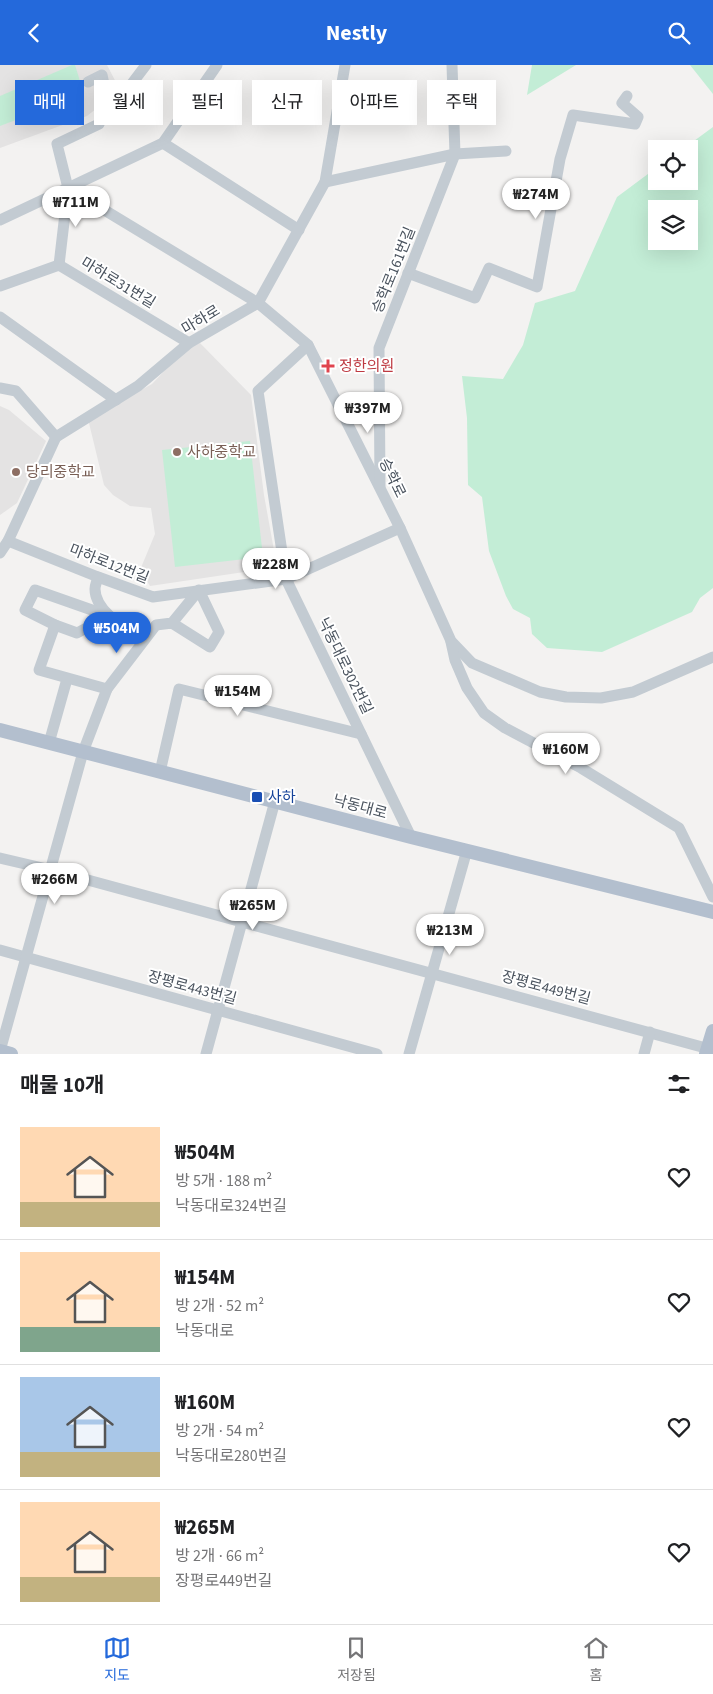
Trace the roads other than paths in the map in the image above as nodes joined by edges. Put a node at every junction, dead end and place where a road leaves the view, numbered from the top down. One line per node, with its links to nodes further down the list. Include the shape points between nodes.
1 (146, 65): 5 (street)
2 (217, 65): 8 (street)
3 (344, 65): 11 (street)
4 (452, 65): 10 (street, 승학로161번길)
5 (135, 80)
6 (88, 82): 12 (street, via 102,75 108,103 99,124 57,144)
7 (627, 96): 16 (street, via 622,103 638,117 634,124 573,115 560,159 537,287 489,268 475,298)
8 (163, 143): 12 (street); 14 (street)
9 (506, 151): 10 (street)
10 (455, 154): 11 (street); 16 (street, 승학로161번길)
11 (325, 182): 14 (street)
12 (68, 188): 13 (street); 15 (street); 18 (street, 승학로)
13 (0, 220)
14 (299, 230): 18 (street)
15 (59, 265): 17 (street, 마하로31번길); 20 (street, 마하로31번길)
16 (408, 273): 25 (street, 승학로161번길, via 379,348)
17 (0, 286)
18 (258, 303): 20 (street, 마하로); 21 (street, 승학로)
19 (0, 317): 23 (street)
20 (189, 343): 23 (street, 마하로, via 138,386)
21 (308, 345): 25 (street, 승학로); 30 (street, 낙동대로302번길, via 258,391)
22 (0, 389): 24 (street, via 16,391)
23 (116, 399): 24 (street, 마하로)
24 (56, 437): 27 (street)
25 (380, 489): 26 (street, 승학로)
26 (400, 528): 30 (street, 마하로12번길); 36 (street, 승학로)
27 (8, 541): 28 (street); 29 (street, 마하로12번길)
28 (0, 553)
29 (98, 577): 31 (street, 마하로12번길, via 152,597); 32 (street, via 95,591 98,602)
30 (286, 579): 31 (street, 마하로12번길); 41 (street, 낙동대로302번길)
31 (199, 590): 33 (street); 33 (street, via 219,632 210,647)
32 (109, 616): 34 (street, via 77,633); 34 (street, via 35,591 25,610); 35 (street)
33 (172, 623): 35 (street, via 156,625)
34 (55, 625): 38 (street, via 39,670)
35 (143, 640): 39 (street)
36 (451, 641): 37 (street, 승학로, via 472,663 540,692 566,697 601,698 633,692); 50 (street, via 467,688 484,713 505,728 581,767 679,828)
37 (713, 657)
38 (67, 679): 39 (street); 42 (street)
39 (107, 689): 43 (street)
40 (0, 730): 42 (main road, 낙동대로)
41 (361, 734): 44 (street, via 179,689); 46 (street, 낙동대로302번길)
42 (48, 743): 43 (main road, 낙동대로)
43 (83, 752): 44 (main road, 낙동대로); 49 (street)
44 (160, 772): 45 (main road, 낙동대로)
45 (275, 801): 46 (main road, 낙동대로); 52 (street)
46 (411, 837): 47 (main road, 낙동대로)
47 (467, 850): 51 (main road, 낙동대로); 55 (street)
48 (0, 858): 49 (street, 장평로449번길)
49 (51, 870): 52 (street, 장평로449번길); 54 (street)
50 (713, 897)
51 (713, 912)
52 (242, 923): 55 (street, 장평로449번길); 56 (street)
53 (0, 950): 54 (street, 장평로443번길)
54 (27, 958): 56 (street, 장평로443번길); 59 (street)
55 (432, 973): 58 (street, 장평로449번길); 64 (street)
56 (218, 1010): 62 (street); 63 (street, 장평로443번길)
57 (713, 1031): 60 (main road)
58 (650, 1032): 60 (street, 장평로449번길); 65 (street)
59 (0, 1051): 61 (main road)
60 (709, 1051)
61 (11, 1054)
62 (206, 1054)
63 (377, 1054)
64 (409, 1054)
65 (644, 1054)

